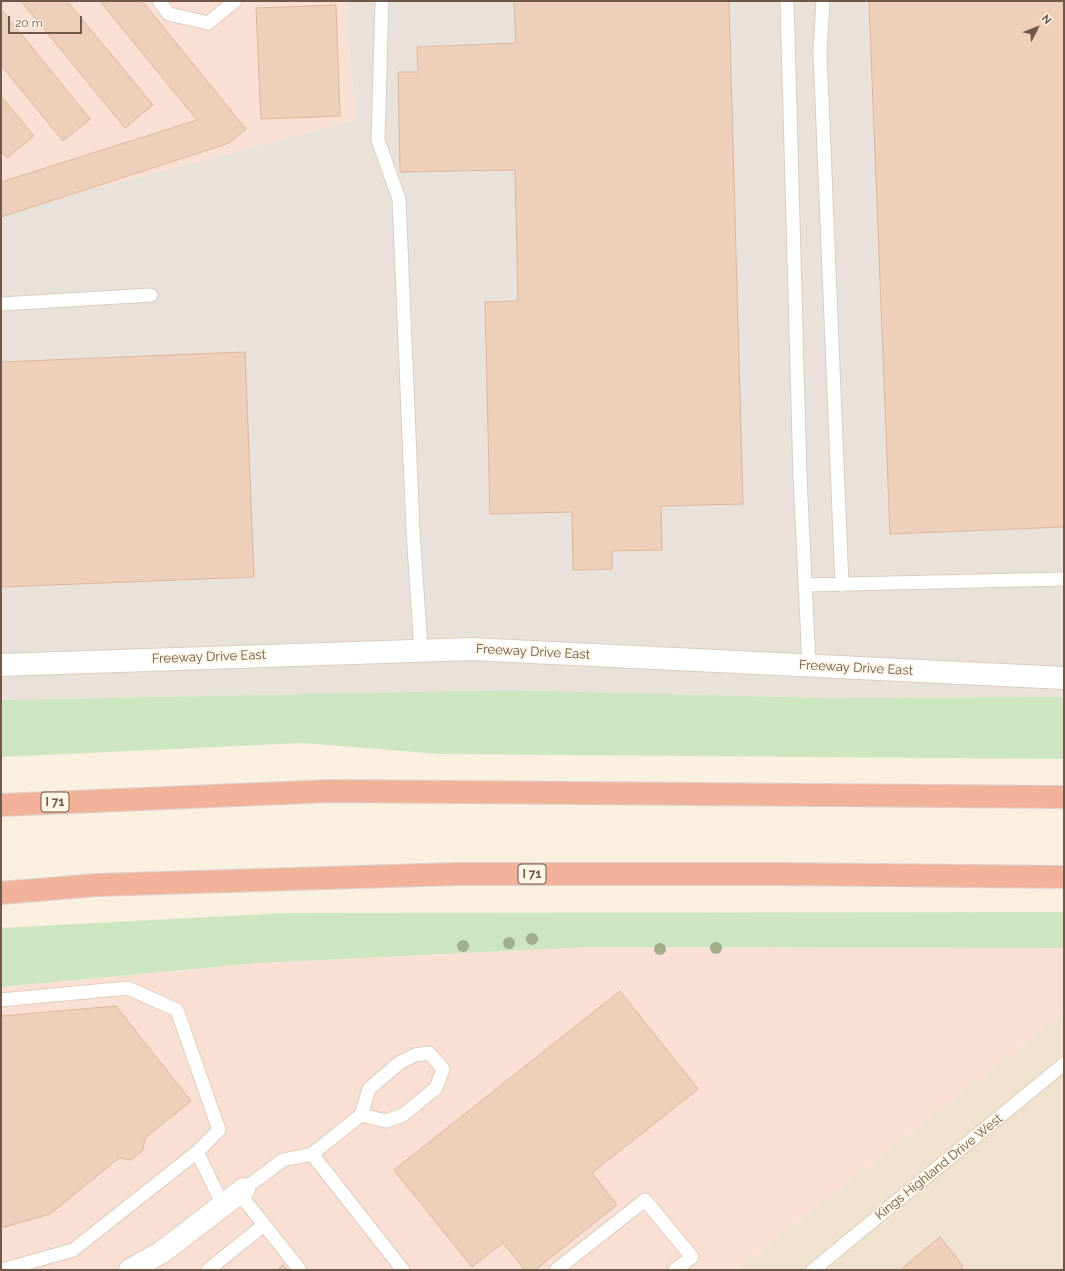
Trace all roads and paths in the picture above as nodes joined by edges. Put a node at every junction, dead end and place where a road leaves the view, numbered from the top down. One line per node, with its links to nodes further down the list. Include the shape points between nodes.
1 (158, 1): 2 (lane, via 169,14 208,23)
2 (235, 1)
3 (382, 1): 11 (lane, via 378,140 399,199)
4 (787, 1): 10 (lane)
5 (823, 1): 9 (lane, via 820,52)
6 (151, 295): 7 (lane)
7 (1, 304)
8 (1064, 579): 9 (lane)
9 (842, 585): 10 (lane)
10 (805, 586): 13 (lane)
11 (421, 651): 12 (street, Freeway Drive East); 13 (street, Freeway Drive East, via 471,649)
12 (1, 665)
13 (809, 665): 14 (street, Freeway Drive East)
14 (1064, 678)
15 (1064, 797): 16 (highway, I 71, via 331,790)
16 (1, 805)
17 (1064, 877): 18 (highway, I 71, via 456,874 97,885)
18 (1, 893)
19 (1, 1000): 22 (lane, via 128,988 177,1010 219,1130)
20 (1064, 1064): 33 (lane, Kings Highland Drive West)
21 (361, 1115): 21 (lane, via 386,1121 403,1115 436,1088 443,1069 429,1053 415,1054 399,1063 369,1089); 23 (lane)
22 (197, 1152): 24 (lane); 26 (lane, via 73,1250)
23 (312, 1154): 24 (lane, via 283,1160); 30 (lane)
24 (235, 1196): 25 (lane); 27 (street, via 162,1252)
25 (264, 1225): 28 (lane); 29 (lane)
26 (2, 1270)
27 (130, 1270)
28 (208, 1270)
29 (300, 1270)
30 (403, 1270)
31 (556, 1270): 32 (lane, via 645,1200 692,1257)
32 (675, 1270)
33 (813, 1270)

